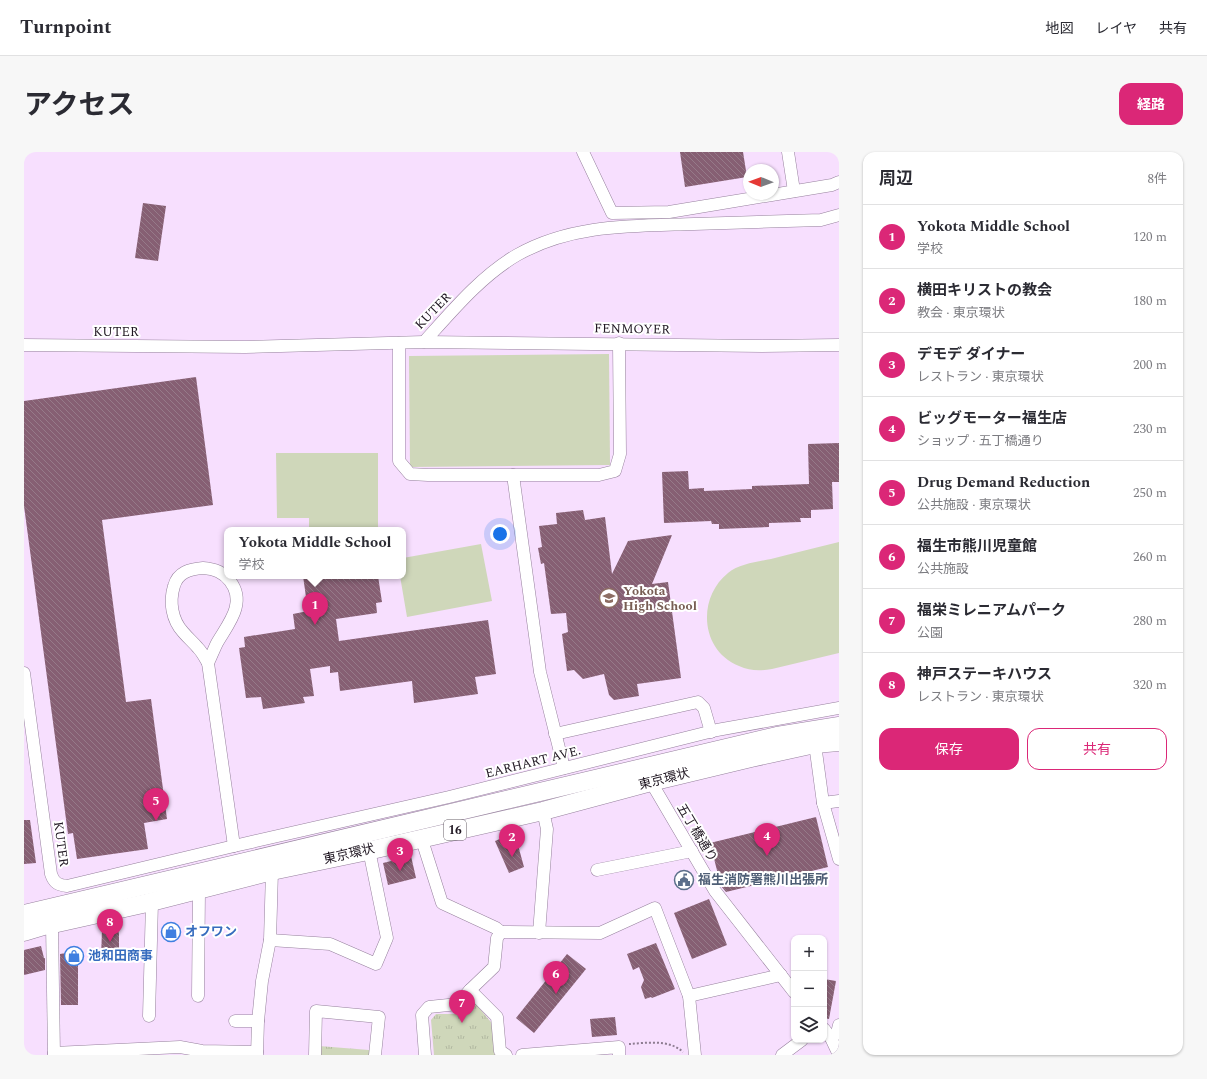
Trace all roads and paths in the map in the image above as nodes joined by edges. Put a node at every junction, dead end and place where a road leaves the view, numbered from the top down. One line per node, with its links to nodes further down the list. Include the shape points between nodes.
1 (583, 152): 4 (street, via 612,213 669,212)
2 (788, 152): 4 (street)
3 (839, 182): 4 (street)
4 (794, 191)
5 (839, 215): 6 (street, KUTER, via 821,220 624,226 580,231 546,241 516,256 487,278 459,303)
6 (424, 342): 7 (street, KUTER); 8 (street, FENMOYER)
7 (399, 343): 9 (street, KUTER, via 239,347); 11 (street, via 398,461 410,474)
8 (619, 343): 10 (street, FENMOYER); 11 (street, via 620,454 615,472 599,475)
9 (24, 345)
10 (839, 345)
11 (513, 475): 19 (street, via 540,672)
12 (224, 574): 14 (street, via 215,569 203,568 184,572 174,584 172,593 171,606 174,618)
13 (229, 579): 14 (street, via 237,594 237,605)
14 (208, 663): 28 (street)
15 (24, 673): 28 (street, KUTER, via 54,881 59,885 75,885)
16 (839, 708): 18 (street, EARHART AVE.)
17 (839, 726): 23 (highway, 東京環状 / 16, via 777,736)
18 (711, 732): 19 (street, via 704,708 698,702); 22 (street, EARHART AVE.)
19 (556, 734): 22 (street)
20 (839, 742): 21 (highway, 東京環状 / 16)
21 (814, 744): 23 (highway, 東京環状 / 16); 25 (street)
22 (564, 768): 28 (street, EARHART AVE.)
23 (649, 774): 26 (highway, 東京環状 / 16); 30 (street, 五丁橋通り); 36 (highway, 東京環状 / 16, via 356,836)
24 (839, 801): 25 (street)
25 (823, 802): 31 (street)
26 (543, 810): 27 (highway, 東京環状 / 16); 40 (street, via 546,829)
27 (421, 837): 29 (highway, 東京環状 / 16); 39 (street, via 442,903)
28 (234, 846)
29 (369, 850): 33 (highway, 東京環状 / 16); 41 (street, via 387,938 376,964 330,944)
30 (692, 851): 32 (street); 42 (street, 五丁橋通り, via 716,891)
31 (839, 859)
32 (597, 870)
33 (272, 871): 34 (highway, 東京環状 / 16); 41 (street)
34 (199, 890): 35 (highway, 東京環状 / 16); 45 (street)
35 (152, 902): 37 (highway, 東京環状 / 16); 47 (street)
36 (24, 914)
37 (52, 924): 38 (highway, 東京環状 / 16); 55 (street)
38 (24, 932)
39 (501, 932): 40 (street); 44 (street, via 497,938 494,968)
40 (539, 934): 46 (street, via 600,933 655,908)
41 (270, 940): 49 (street, via 262,980)
42 (781, 975): 43 (street, 五丁橋通り); 46 (street)
43 (791, 988)
44 (470, 990): 60 (street, via 458,1004 429,1007 422,1015); 61 (street, via 497,1017 500,1051)
45 (198, 996)
46 (689, 996): 64 (street)
47 (149, 1016)
48 (235, 1020): 49 (street)
49 (258, 1021): 54 (street)
50 (834, 1032): 66 (street)
51 (798, 1043): 65 (street)
52 (180, 1051): 54 (street); 56 (street)
53 (619, 1051): 57 (street); 63 (path, via 627,1044 654,1043 671,1045)
54 (257, 1053)
55 (54, 1054): 56 (street)
56 (84, 1054)
57 (548, 1054): 62 (street)
58 (315, 1055): 59 (street, via 316,1011 379,1017)
59 (375, 1055)
60 (425, 1055)
61 (506, 1055)
62 (522, 1055)
63 (686, 1055)
64 (695, 1055)
65 (782, 1055)
66 (839, 1055)

